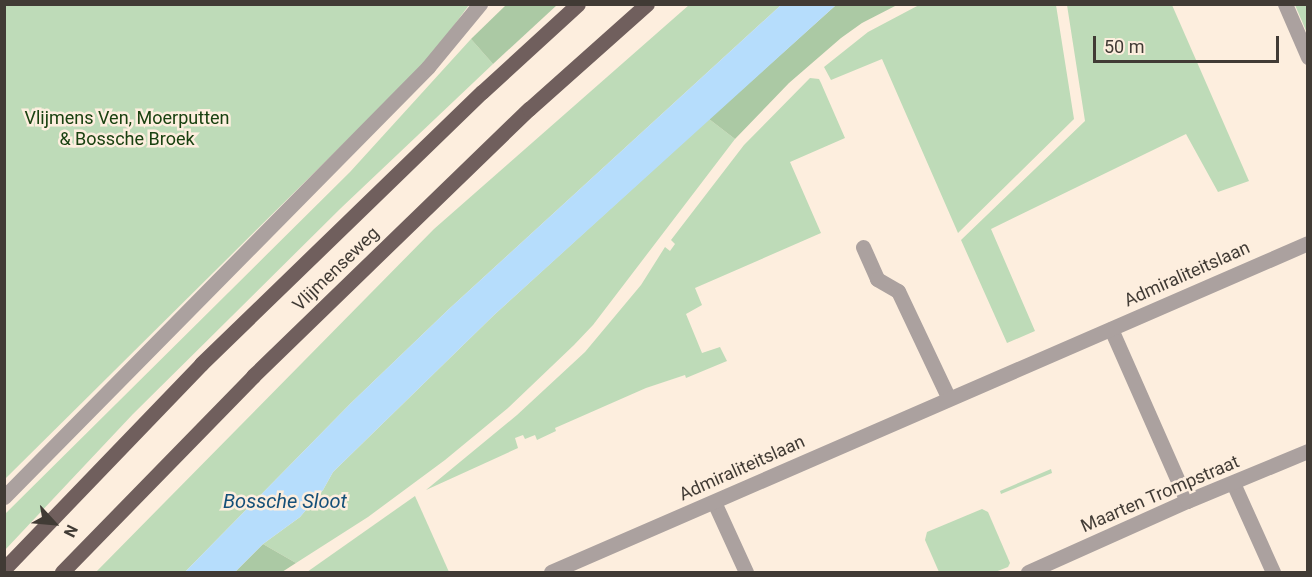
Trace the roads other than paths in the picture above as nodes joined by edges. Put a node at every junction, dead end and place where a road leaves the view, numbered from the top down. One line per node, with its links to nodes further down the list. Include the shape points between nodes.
1 (480, 4): 12 (street, via 428,67)
2 (578, 4): 15 (main road, Vlijmenseweg, via 201,364)
3 (647, 4): 16 (main road, Vlijmenseweg, via 529,110 253,376)
4 (1285, 4): 5 (street)
5 (1308, 57)
6 (1308, 243): 8 (street, Admiraliteitslaan)
7 (863, 247): 9 (street, via 877,279 898,291)
8 (1111, 329): 9 (street, Admiraliteitslaan); 13 (street)
9 (948, 397): 14 (street, Admiraliteitslaan)
10 (1308, 451): 11 (street, Maarten Trompstraat)
11 (1233, 483): 13 (street, Maarten Trompstraat); 20 (street)
12 (4, 497)
13 (1187, 501): 19 (street, Maarten Trompstraat)
14 (714, 502): 17 (street, Admiraliteitslaan); 18 (street)
15 (4, 569)
16 (62, 573)
17 (551, 573)
18 (746, 573)
19 (1028, 573)
20 (1273, 573)

